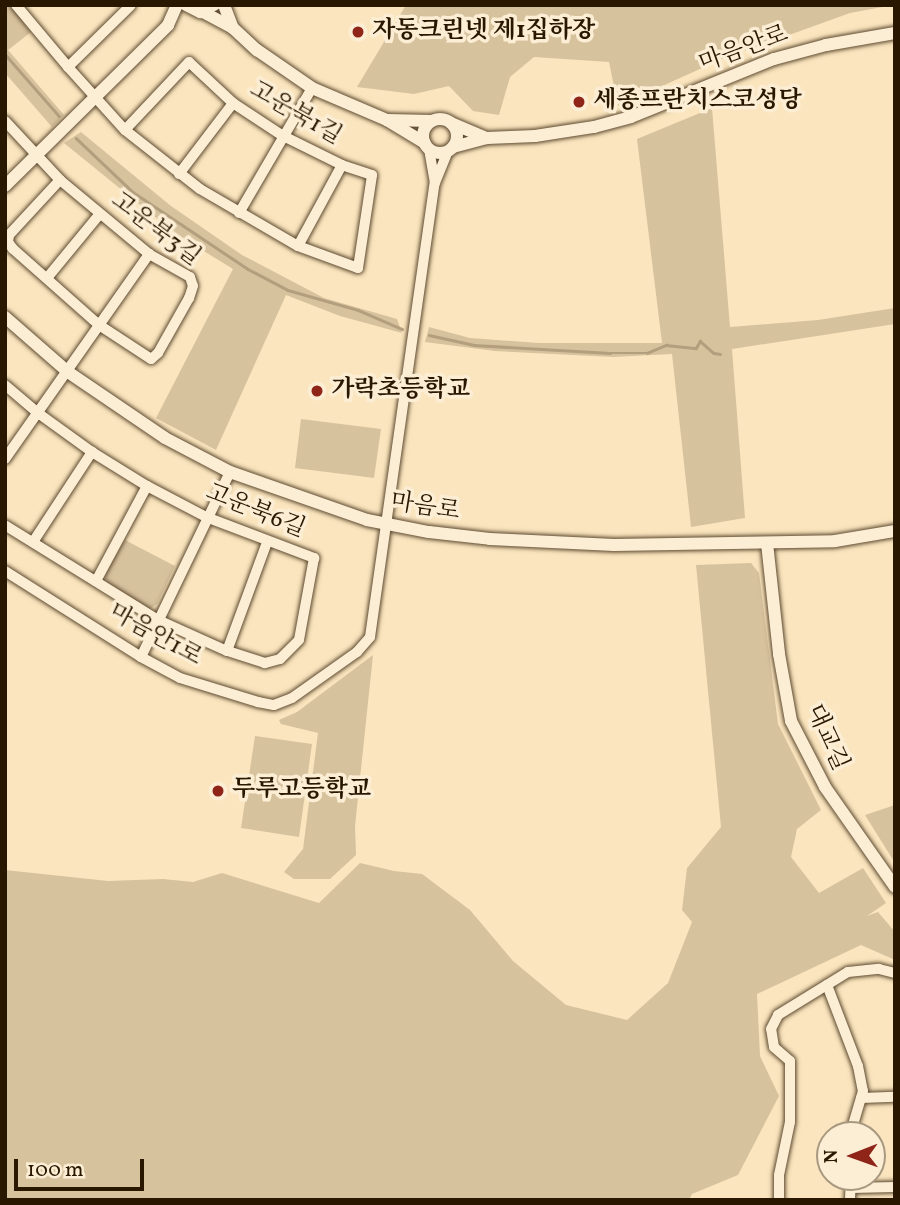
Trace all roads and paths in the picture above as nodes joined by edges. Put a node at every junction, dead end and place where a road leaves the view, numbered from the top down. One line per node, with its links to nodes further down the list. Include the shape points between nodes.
1 (131, 5): 9 (street)
2 (177, 5): 6 (street)
3 (224, 5): 7 (street)
4 (19, 6): 9 (street, 고운북1길)
5 (200, 9): 6 (street); 7 (street)
6 (168, 25): 11 (street)
7 (233, 28): 10 (street)
8 (895, 33): 19 (street, 마음안로, via 774,58 631,117 594,127)
9 (68, 67): 11 (street, 고운북1길)
10 (312, 88): 13 (street); 18 (street)
11 (96, 100): 17 (street, 고운북1길); 22 (street)
12 (233, 103): 17 (street, 고운북1길, via 189,62); 18 (street, 고운북1길); 24 (street)
13 (387, 120): 14 (street); 20 (street)
14 (432, 121): 15 (street); 20 (street, via 423,133)
15 (451, 123): 19 (street); 21 (street, via 457,137)
16 (7, 126): 22 (street)
17 (125, 130): 24 (street, 고운북1길)
18 (284, 136): 23 (street, 고운북1길); 28 (street)
19 (487, 138): 21 (street)
20 (427, 146): 21 (street, via 438,152); 26 (street)
21 (450, 149): 26 (street)
22 (37, 154): 25 (street); 27 (street)
23 (342, 165): 30 (street); 30 (street, 고운북1길, via 372,175 358,268)
24 (179, 174): 28 (street, 고운북1길)
25 (60, 180): 29 (street, 고운북3길); 32 (street, 고운북3길, via 9,235 13,249)
26 (435, 183): 43 (street, 마음안1로)
27 (5, 187)
28 (239, 213): 30 (street, 고운북1길)
29 (99, 215): 31 (street, 고운북3길); 32 (street)
30 (298, 246)
31 (149, 254): 34 (street); 34 (street, 고운북3길, via 190,278 193,286 158,353 151,359)
32 (47, 278): 34 (street, 고운북3길)
33 (5, 317): 35 (street, 마음로)
34 (99, 325): 35 (street)
35 (68, 372): 37 (street); 40 (street, 마음로, via 166,438)
36 (5, 385): 37 (street, 고운북6길)
37 (38, 413): 38 (street, 고운북6길); 39 (street)
38 (92, 452): 41 (street, 고운북6길); 46 (street)
39 (5, 459)
40 (230, 472): 42 (street); 43 (street, 마음로)
41 (147, 486): 42 (street, 고운북6길); 50 (street)
42 (206, 517): 47 (street, 고운북6길); 51 (street)
43 (386, 524): 48 (street, 마음로, via 502,540); 53 (street, 마음안1로, via 370,637 357,652 292,698 274,705 258,702 180,678)
44 (5, 525): 46 (street, 고운북6길)
45 (895, 531): 48 (street, 마음로, via 835,541)
46 (33, 542): 50 (street, 고운북6길)
47 (267, 542): 52 (street); 52 (street, 고운북6길, via 314,558 299,640 280,659 265,663)
48 (767, 544): 54 (street, 대교길, via 791,721 825,787)
49 (5, 571): 53 (street, 마음안1로)
50 (96, 581): 51 (street, 고운북6길)
51 (158, 621): 52 (street, 고운북6길); 53 (street)
52 (227, 651)
53 (141, 657)
54 (895, 887)
55 (895, 973): 56 (street, via 879,969 848,972)
56 (827, 985): 58 (street, via 858,1066); 60 (street, via 778,1015 771,1029 774,1046 790,1061 790,1122)
57 (895, 1097): 58 (street)
58 (861, 1098): 59 (street)
59 (854, 1121)
60 (779, 1200)

